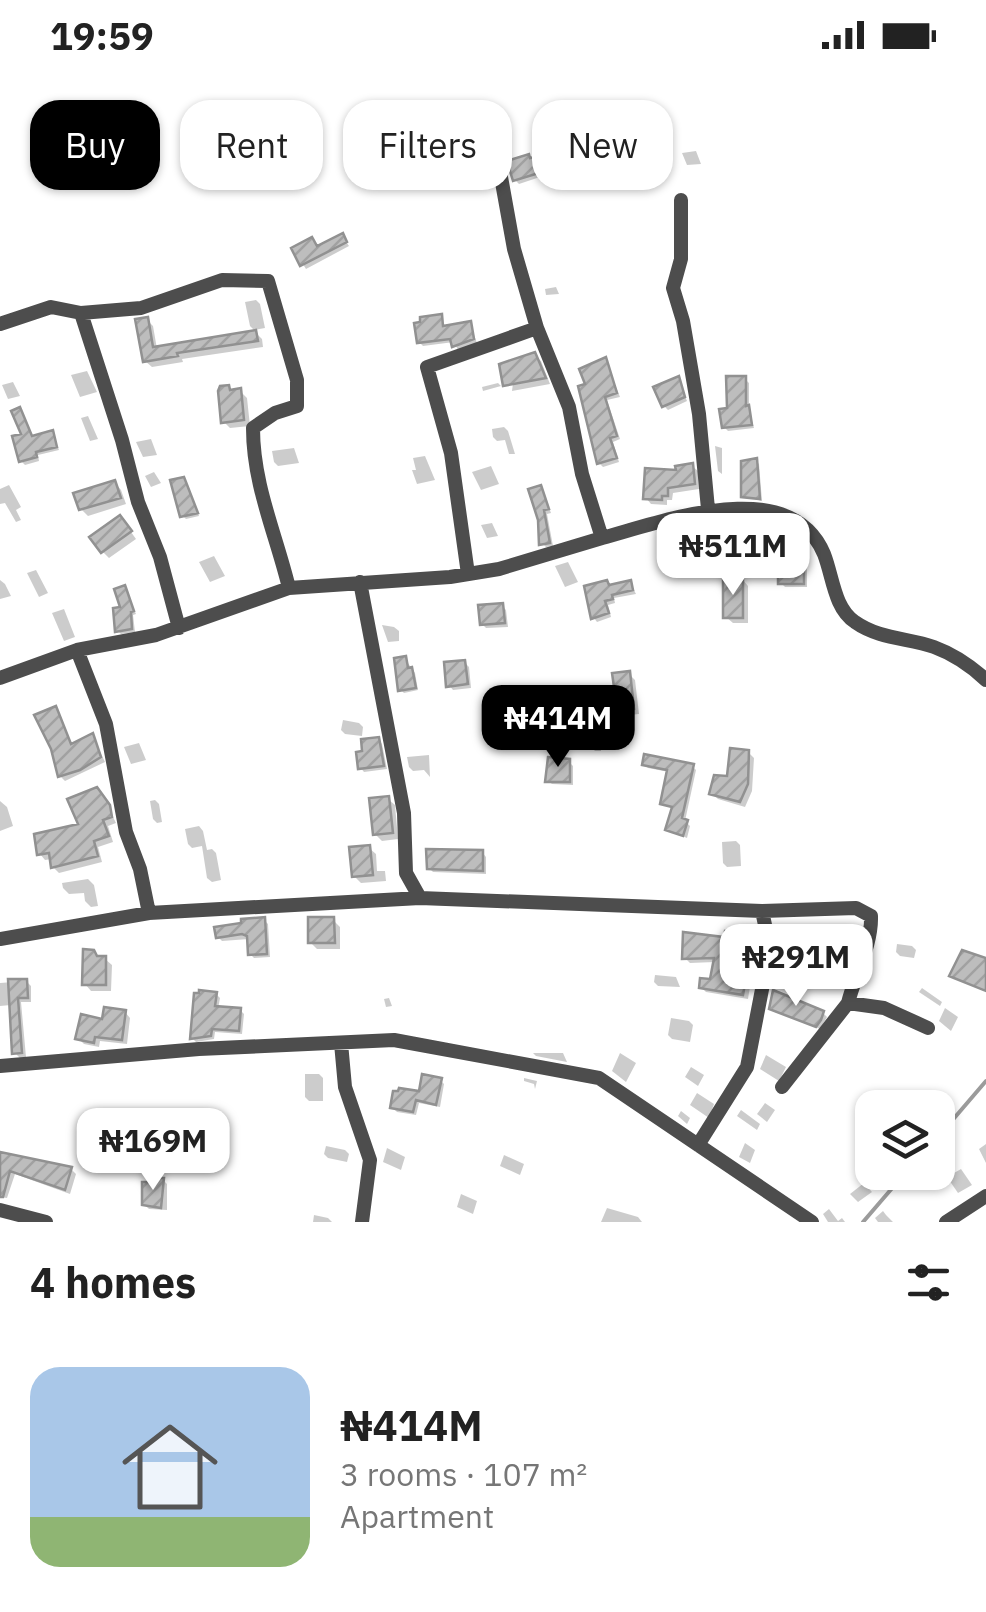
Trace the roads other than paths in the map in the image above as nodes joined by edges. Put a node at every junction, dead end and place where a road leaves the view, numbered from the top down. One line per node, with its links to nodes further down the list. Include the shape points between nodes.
1 (503, 190): 5 (street)
2 (681, 200): 6 (street, via 674,288 699,414)
3 (81, 313): 4 (street, via 50,307); 10 (street, via 141,308 222,280 268,281 297,380 297,406 253,428 253,450); 11 (street)
4 (0, 324)
5 (537, 328): 7 (street, via 569,407); 8 (street, via 427,367 451,453)
6 (708, 510): 7 (street); 14 (street, via 778,511 790,518 815,538 842,611 856,624 934,648)
7 (602, 538): 8 (street)
8 (468, 574): 9 (street)
9 (360, 582): 10 (street); 15 (street, via 404,814 406,873)
10 (289, 588): 11 (street)
11 (178, 628): 12 (street)
12 (77, 650): 13 (street); 17 (street, via 106,724)
13 (0, 678)
14 (986, 680)
15 (420, 898): 16 (street); 17 (street)
16 (762, 911): 19 (street, via 856,908 871,916); 24 (street, via 770,948 747,1067)
17 (149, 913): 18 (street)
18 (0, 939)
19 (848, 1003): 20 (street, via 884,1008); 23 (street)
20 (928, 1028)
21 (341, 1042): 22 (street); 24 (street, via 394,1040 600,1078); 28 (street, via 345,1086 370,1160)
22 (0, 1066)
23 (782, 1087)
24 (698, 1144): 29 (street)
25 (986, 1196): 30 (street)
26 (0, 1210): 27 (street)
27 (46, 1222)
28 (362, 1222)
29 (812, 1222)
30 (946, 1222)

